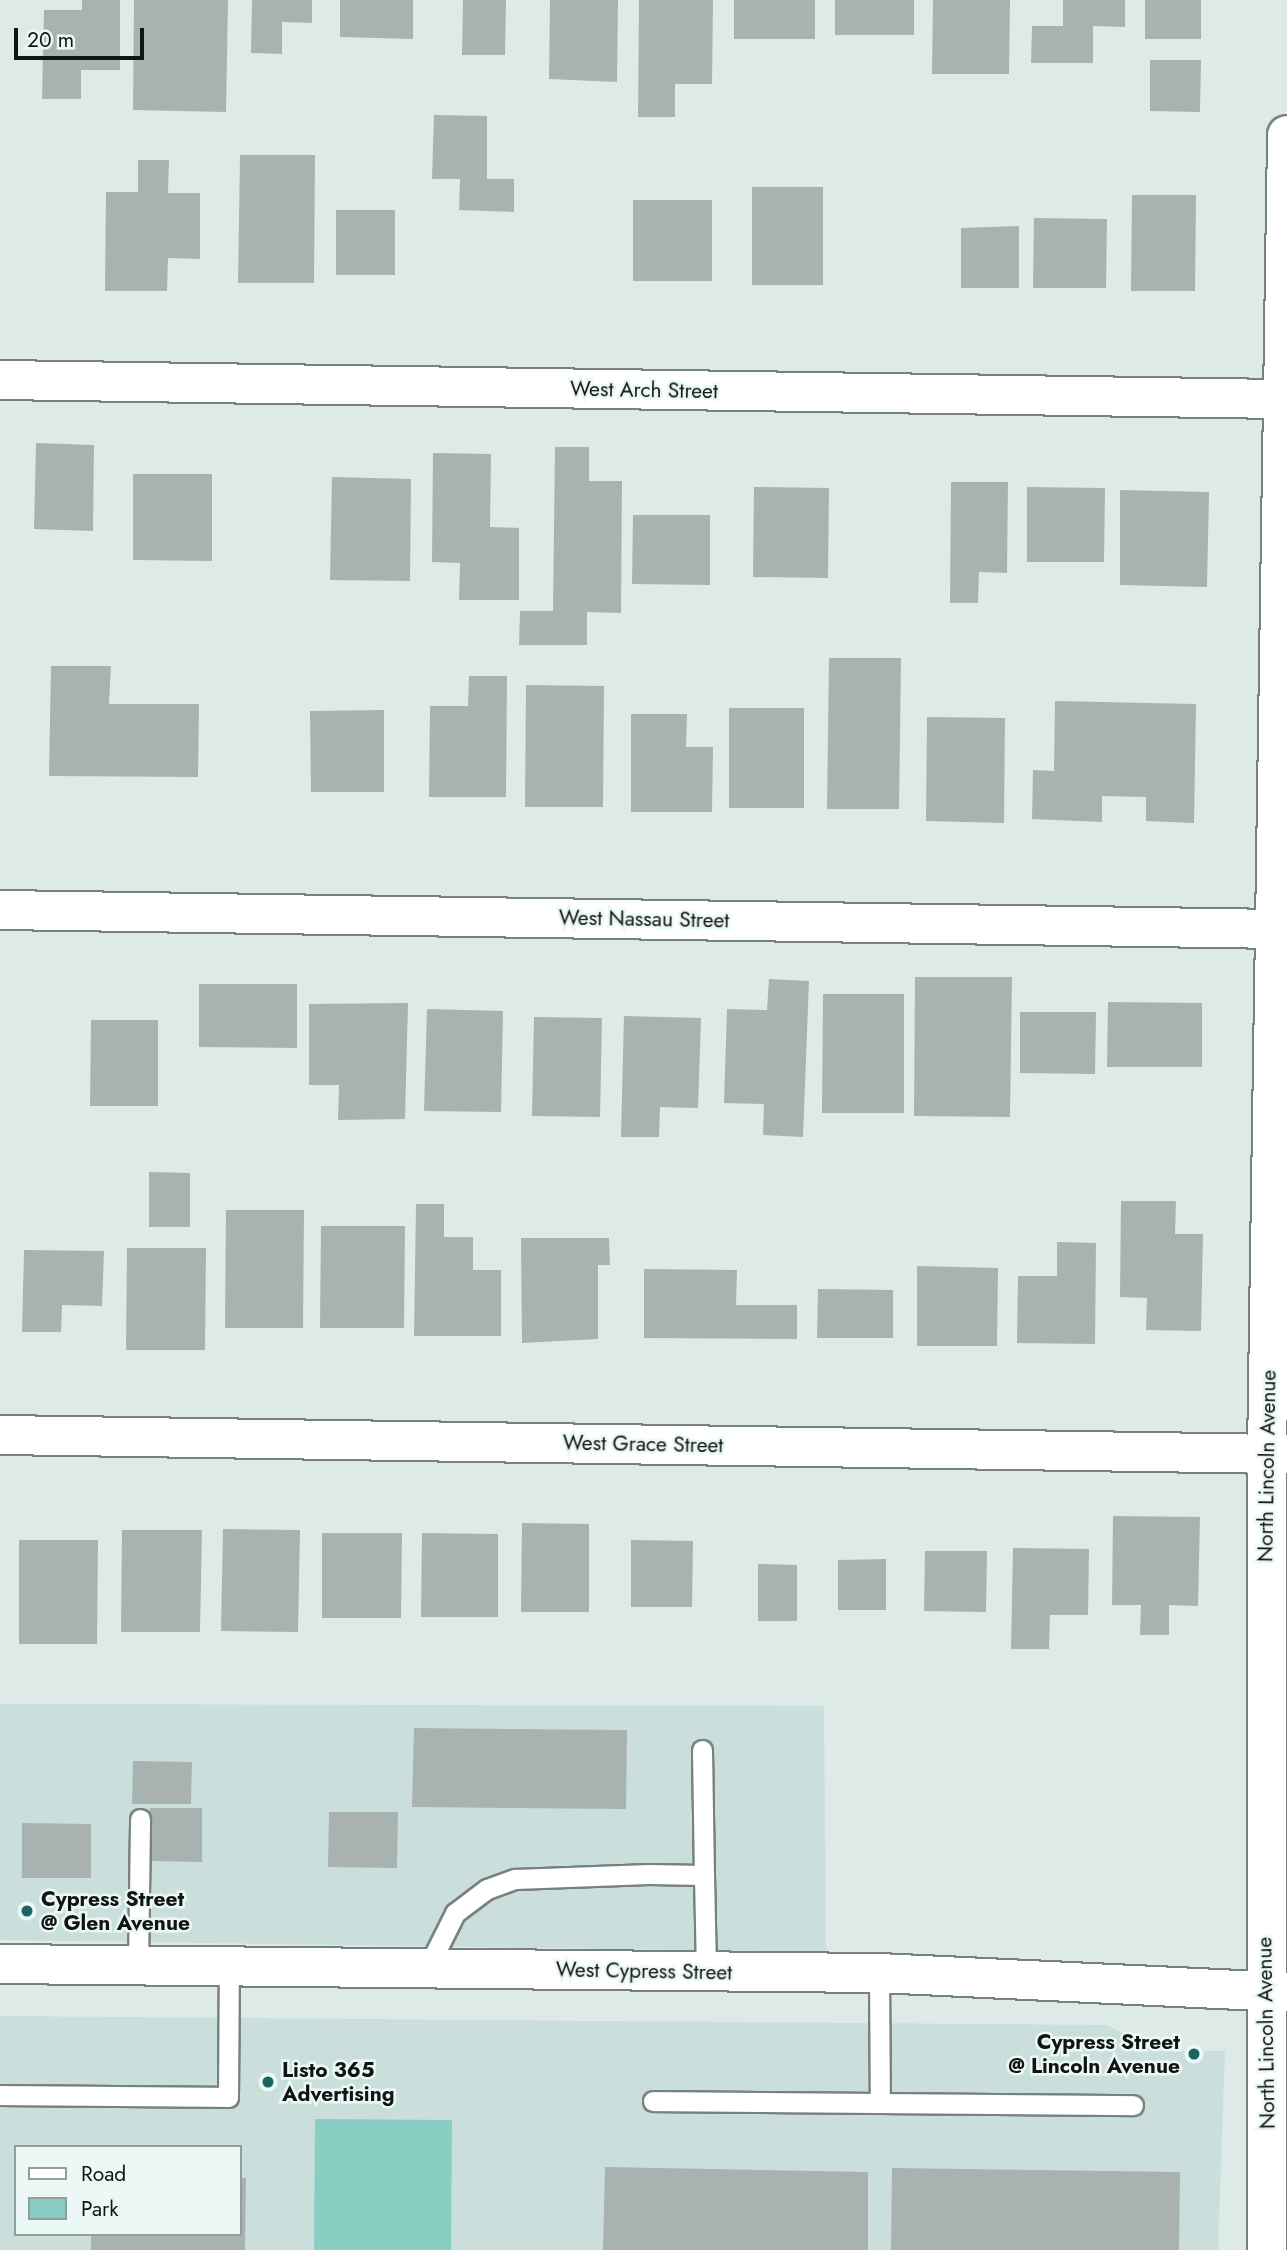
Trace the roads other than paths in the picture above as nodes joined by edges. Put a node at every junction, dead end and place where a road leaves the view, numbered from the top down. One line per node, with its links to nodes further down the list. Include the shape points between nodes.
1 (1287, 135): 3 (street, North Lincoln Avenue)
2 (0, 380): 3 (street, West Arch Street)
3 (1284, 399): 5 (street, North Lincoln Avenue)
4 (0, 910): 5 (street, West Nassau Street)
5 (1281, 929): 7 (street, North Lincoln Avenue)
6 (0, 1434): 7 (street, West Grace Street)
7 (1277, 1454): 11 (street, North Lincoln Avenue)
8 (702, 1750): 10 (lane)
9 (140, 1819): 13 (lane)
10 (704, 1875): 15 (lane, via 515,1880 496,1886 455,1913); 16 (lane)
11 (1275, 1896): 18 (street, North Lincoln Avenue)
12 (0, 1964): 13 (street, West Cypress Street)
13 (138, 1967): 14 (street, West Cypress Street)
14 (229, 1968): 15 (street, West Cypress Street); 19 (lane, via 228,2097)
15 (427, 1969): 16 (street, West Cypress Street)
16 (706, 1972): 17 (street, West Cypress Street)
17 (879, 1973): 18 (street, West Cypress Street); 21 (lane)
18 (1277, 1993): 23 (street, North Lincoln Avenue)
19 (0, 2095)
20 (653, 2101): 21 (lane)
21 (880, 2103): 22 (lane)
22 (1133, 2105)
23 (1267, 2250)

